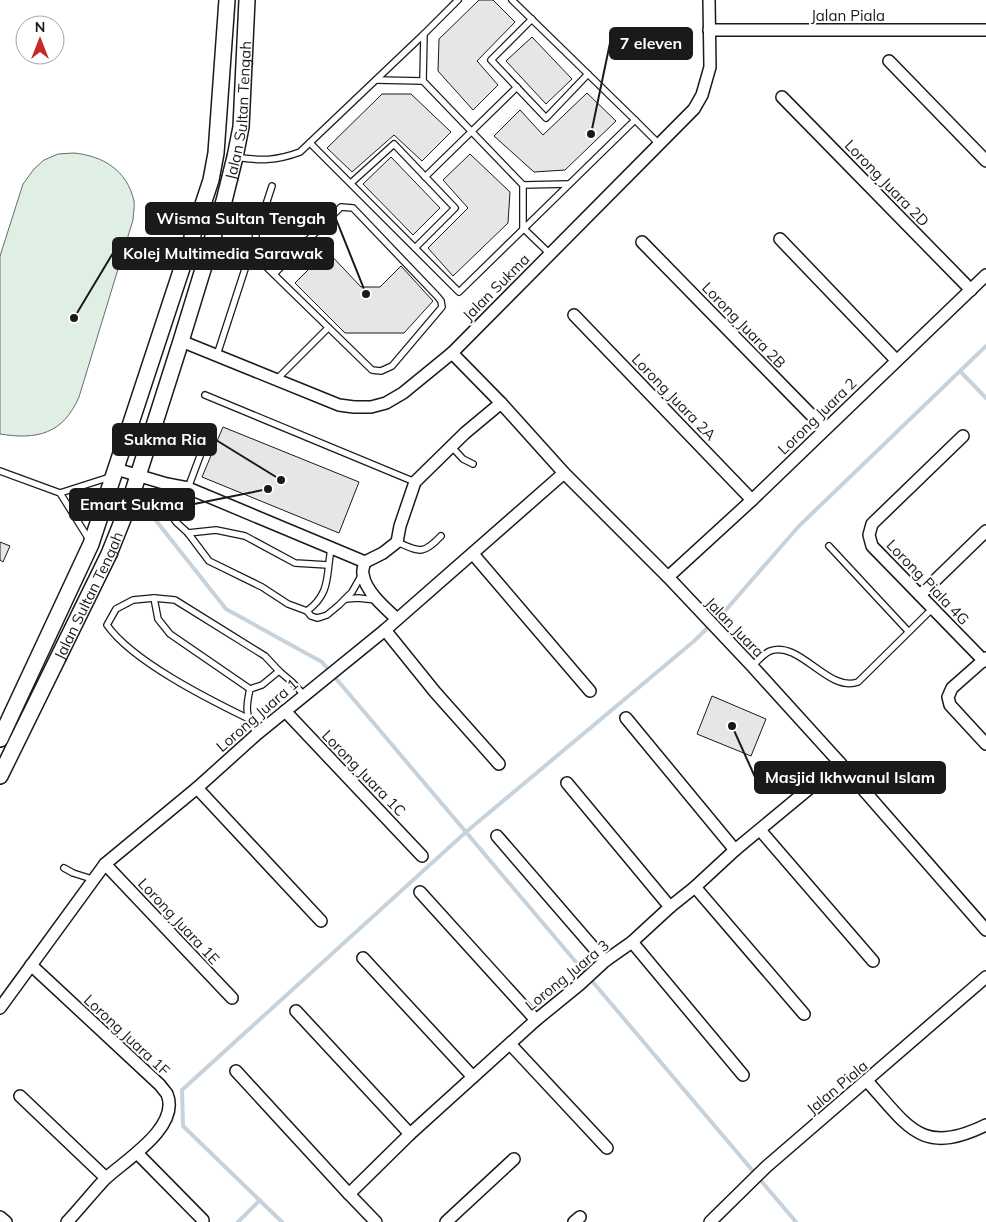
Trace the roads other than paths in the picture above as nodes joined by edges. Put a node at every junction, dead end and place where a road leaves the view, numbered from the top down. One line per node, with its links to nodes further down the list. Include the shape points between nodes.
1 (227, 0): 51 (main road, Jalan Sultan Tengah, via 217,146 211,180)
2 (247, 0): 20 (main road, Jalan Sultan Tengah, via 241,127)
3 (458, 0): 9 (lane)
4 (512, 0): 6 (lane)
5 (709, 0): 7 (street, Jalan Sukma)
6 (532, 19): 11 (lane); 14 (lane, via 491,60)
7 (709, 30): 8 (street, Jalan Piala); 19 (street, Jalan Sukma, via 710,67 702,95 694,109)
8 (986, 30)
9 (424, 34): 12 (lane); 13 (lane)
10 (889, 61): 21 (street)
11 (588, 74): 14 (lane, via 546,118); 16 (lane)
12 (376, 80): 13 (lane); 18 (lane)
13 (423, 82): 17 (lane)
14 (517, 87): 17 (lane)
15 (782, 96): 35 (street, Lorong Juara 2D)
16 (635, 120): 19 (lane); 24 (lane)
17 (472, 132): 22 (lane); 25 (lane)
18 (310, 143): 20 (lane, via 300,152 285,157 268,160); 23 (lane)
19 (660, 145): 32 (street, Jalan Sukma)
20 (235, 158): 38 (main road, Jalan Sultan Tengah)
21 (986, 161)
22 (425, 177): 23 (lane, via 394,144); 30 (lane, via 455,208)
23 (351, 183): 30 (lane)
24 (569, 184): 25 (lane); 27 (lane)
25 (523, 185): 27 (lane)
26 (272, 186): 31 (lane)
27 (523, 228): 30 (lane, via 459,292); 32 (lane)
28 (780, 239): 41 (street)
29 (642, 242): 45 (street, Lorong Juara 2B)
30 (415, 248)
31 (251, 252): 33 (lane); 40 (lane)
32 (550, 254): 39 (street, Jalan Sukma)
33 (274, 274): 37 (lane); 37 (lane, via 341,207 353,208 441,301 439,312 401,357 381,371 372,370)
34 (986, 275): 35 (street, Lorong Juara 2)
35 (971, 290): 41 (street, Lorong Juara 2)
36 (574, 315): 58 (street, Lorong Juara 2A)
37 (328, 328): 42 (lane)
38 (181, 341): 40 (street, Jalan Sukma); 53 (main road, Jalan Sultan Tengah)
39 (452, 353): 42 (street, Jalan Sukma, via 403,393 386,403 370,407 339,405); 44 (street, Jalan Juara)
40 (217, 355): 42 (street, Jalan Sukma)
41 (896, 360): 45 (street, Lorong Juara 2)
42 (276, 380)
43 (205, 395): 54 (lane)
44 (501, 403): 48 (street); 52 (street, Jalan Juara)
45 (825, 429): 58 (street, Lorong Juara 2)
46 (963, 436): 71 (street, Lorong Piala 4G, via 872,524 868,535 872,546)
47 (206, 440): 56 (lane)
48 (451, 446): 49 (lane); 54 (street)
49 (473, 464)
50 (0, 471): 57 (lane)
51 (115, 473): 53 (street); 57 (lane); 63 (main road, Jalan Sultan Tengah)
52 (564, 473): 66 (street, Lorong Juara 1); 70 (street, Jalan Juara)
53 (138, 475): 55 (street); 94 (main road, Jalan Sultan Tengah, via 109,554)
54 (415, 482): 62 (street)
55 (167, 484): 56 (street); 60 (lane, via 165,500 169,512)
56 (188, 488): 65 (street)
57 (60, 493): 63 (lane)
58 (752, 500): 70 (street, Lorong Juara 2)
59 (986, 531): 71 (street)
60 (188, 533): 68 (lane, via 216,530 245,536 295,563); 76 (lane, via 209,561)
61 (440, 536): 62 (lane, via 430,548 418,551)
62 (397, 542): 67 (street)
63 (92, 544): 90 (main road, Jalan Sultan Tengah)
64 (829, 546): 79 (lane)
65 (331, 549): 67 (street); 68 (lane)
66 (473, 554): 77 (street, Lorong Juara 1); 84 (street)
67 (365, 562): 69 (street)
68 (328, 565): 76 (lane, via 324,591 318,603)
69 (362, 574): 73 (lane); 74 (street)
70 (668, 577): 81 (street, Jalan Juara)
71 (920, 595): 75 (street, Lorong Piala 4G)
72 (154, 598): 82 (lane, via 175,600 265,656); 83 (lane, via 158,619 170,634); 87 (lane, via 133,600 116,609 107,625 112,633 156,668)
73 (346, 599): 74 (lane); 76 (lane, via 321,617 311,616)
74 (376, 600): 77 (street)
75 (933, 608): 79 (lane); 80 (street, Lorong Piala 4G)
76 (307, 611)
77 (397, 619): 78 (street, Lorong Juara 1)
78 (385, 630): 85 (street, Lorong Juara 1); 93 (street)
79 (908, 631): 81 (lane, via 858,682 852,684 845,685 785,650 768,652)
80 (985, 660): 91 (street, via 952,688 948,697 950,705)
81 (752, 666): 92 (street, Jalan Juara)
82 (279, 671): 83 (lane); 85 (lane)
83 (250, 690): 87 (lane)
84 (590, 691)
85 (304, 695): 86 (street, Lorong Juara 1)
86 (285, 711): 89 (street, Lorong Juara 1); 100 (street, Lorong Juara 1C)
87 (247, 718): 89 (lane)
88 (626, 718): 99 (street)
89 (257, 734): 96 (street, Lorong Juara 1)
90 (0, 739)
91 (986, 744)
92 (840, 763): 97 (street, Lorong Juara 3); 108 (street, Jalan Juara)
93 (500, 764)
94 (0, 776)
95 (567, 783): 106 (street)
96 (197, 788): 101 (street, Lorong Juara 1); 107 (street)
97 (760, 830): 99 (street, Lorong Juara 3); 112 (street)
98 (497, 836): 111 (street)
99 (734, 850): 104 (street, Lorong Juara 3)
100 (422, 856)
101 (105, 864): 103 (street, Lorong Juara 1); 115 (street, Lorong Juara 1E)
102 (64, 868): 103 (lane)
103 (92, 878): 113 (street, Lorong Juara 1)
104 (695, 887): 106 (street, Lorong Juara 3); 118 (street)
105 (420, 892): 119 (street)
106 (670, 907): 109 (street, Lorong Juara 3)
107 (321, 922)
108 (986, 930)
109 (632, 942): 111 (street, Lorong Juara 3); 122 (street)
110 (363, 958): 123 (street)
111 (605, 961): 119 (street, Lorong Juara 3)
112 (873, 961)
113 (31, 965): 116 (street, Lorong Juara 1); 129 (street, Lorong Juara 1F, via 167,1094 168,1112 164,1124)
114 (986, 977): 124 (street, Jalan Piala)
115 (232, 998)
116 (0, 1008)
117 (296, 1011): 127 (street)
118 (804, 1014)
119 (536, 1020): 120 (street, Lorong Juara 3)
120 (510, 1044): 123 (street, Lorong Juara 3); 128 (street)
121 (236, 1071): 132 (street)
122 (743, 1075)
123 (473, 1077): 127 (street, Lorong Juara 3)
124 (867, 1082): 126 (street, via 913,1131 928,1137 951,1138); 139 (street, Jalan Piala, via 745,1186)
125 (20, 1096): 131 (street)
126 (986, 1125)
127 (410, 1134): 132 (street, Lorong Juara 3)
128 (607, 1148)
129 (138, 1153): 131 (street, Lorong Juara 1F); 134 (street)
130 (514, 1159): 138 (street)
131 (106, 1178): 136 (street, Lorong Juara 1F)
132 (349, 1194): 137 (street)
133 (0, 1216): 135 (street)
134 (203, 1220)
135 (6, 1222)
136 (67, 1222)
137 (376, 1222)
138 (446, 1222)
139 (710, 1222)

